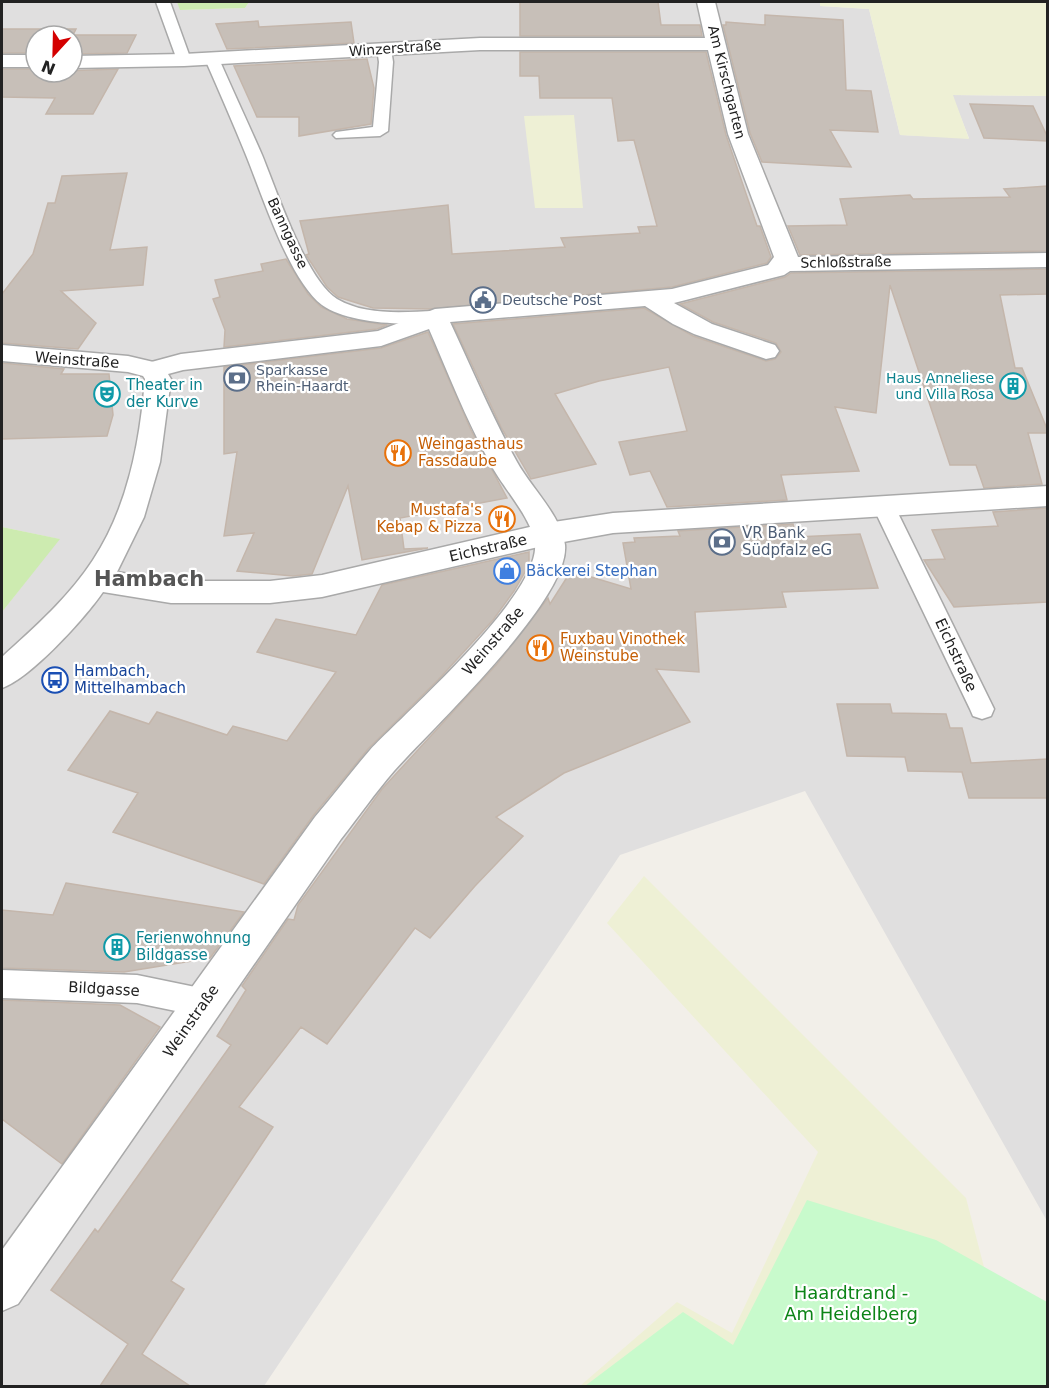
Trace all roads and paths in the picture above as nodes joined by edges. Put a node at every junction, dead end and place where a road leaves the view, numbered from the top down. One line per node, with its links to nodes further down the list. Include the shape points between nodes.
1 (163, 2): 6 (lane)
2 (706, 2): 3 (street, Am Kirschgarten)
3 (718, 45): 4 (street, Winzerstraße, via 490,44); 12 (street, Am Kirschgarten, via 738,134 786,257)
4 (384, 49): 5 (street, Winzerstraße); 10 (lane, via 380,131)
5 (212, 59): 6 (street, Winzerstraße); 14 (lane, Banngasse, via 292,245 317,290 326,300 362,314)
6 (184, 60): 9 (street, Winzerstraße)
7 (2, 61): 8 (street)
8 (24, 61)
9 (84, 62)
10 (341, 135)
11 (1047, 260): 12 (street, Schloßstraße)
12 (784, 264): 13 (street, Schloßstraße, via 776,270 717,286)
13 (650, 298): 14 (street, Schloßstraße); 15 (street, via 703,329)
14 (435, 316): 17 (street, Weinstraße, via 381,338 181,362); 20 (street, via 503,463)
15 (766, 351)
16 (2, 353): 17 (street, Weinstraße, via 128,364)
17 (153, 370): 21 (street, via 158,375 158,385 138,494 122,534)
18 (1047, 496): 19 (street, Eichstraße)
19 (883, 505): 20 (street, Eichstraße, via 624,522); 23 (lane, Eichstraße)
20 (547, 534): 21 (street, Eichstraße, via 322,586 270,592 171,592); 25 (street, Weinstraße, via 551,549 548,561 530,599 382,762 335,820)
21 (96, 580): 22 (street, via 72,609)
22 (2, 675)
23 (982, 709)
24 (2, 984): 25 (lane, Bildgasse, via 136,989)
25 (205, 1003): 26 (street, Weinstraße)
26 (2, 1288)

